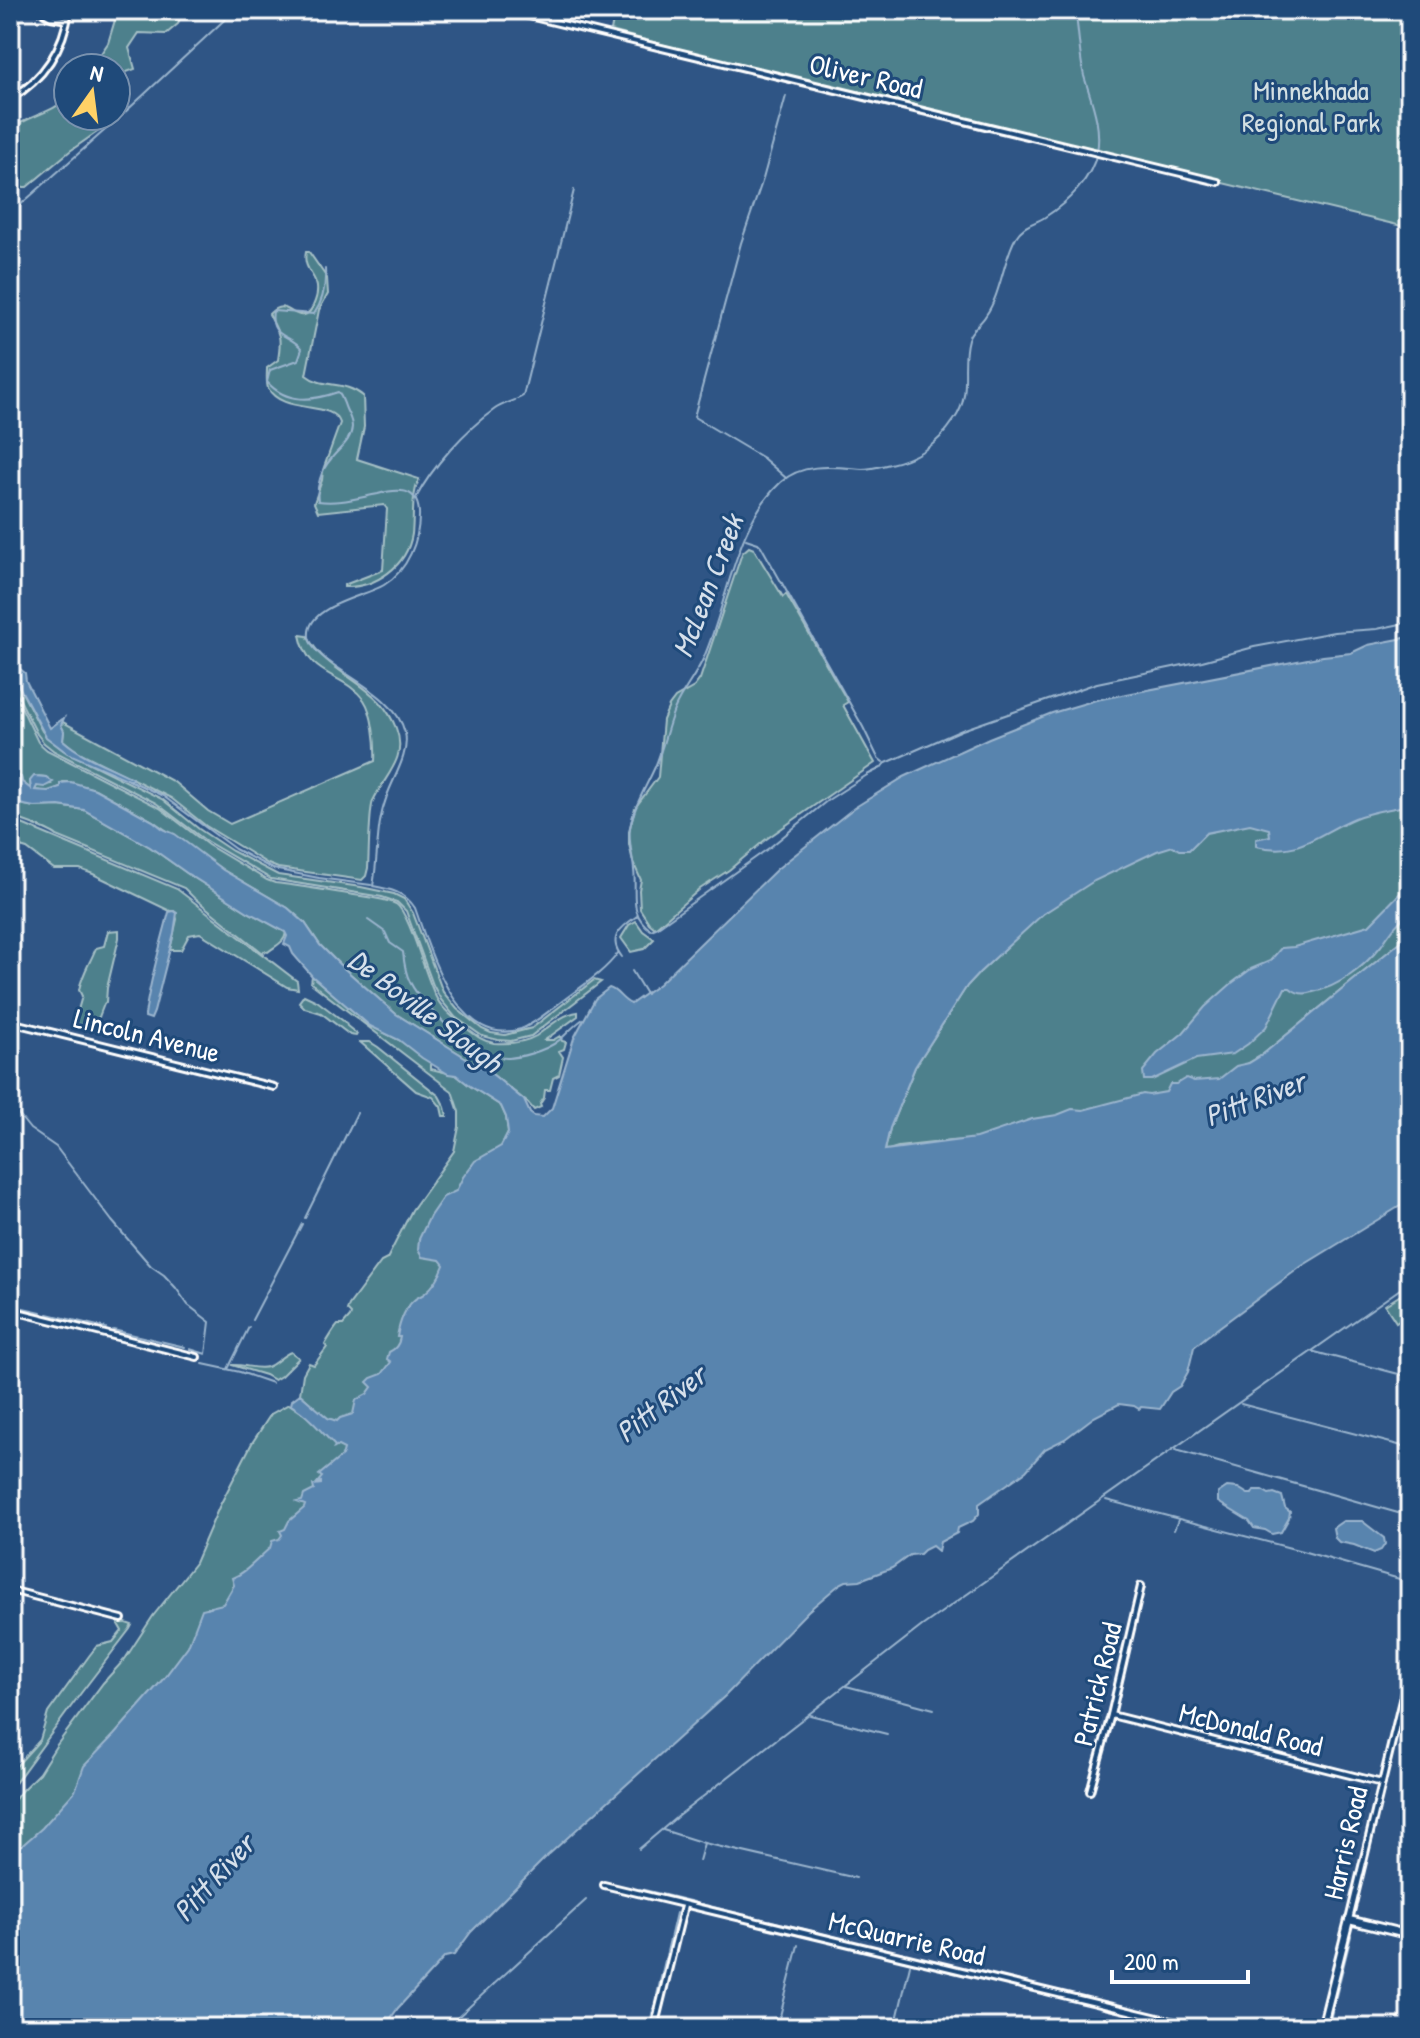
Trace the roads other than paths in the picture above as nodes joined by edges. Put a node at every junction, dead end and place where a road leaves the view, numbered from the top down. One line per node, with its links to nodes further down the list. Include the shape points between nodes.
1 (39, 10): 4 (street)
2 (69, 10): 4 (street)
3 (504, 10): 6 (street, Oliver Road)
4 (67, 20): 5 (street, via 52,60)
5 (10, 99)
6 (1218, 182)
7 (10, 1022): 8 (street, Lincoln Avenue)
8 (274, 1087)
9 (10, 1310): 10 (street)
10 (197, 1357)
11 (1141, 1586): 15 (street, Patrick Road)
12 (10, 1590): 13 (street)
13 (122, 1619)
14 (1410, 1667): 16 (street, Harris Road)
15 (1111, 1715): 16 (street, McDonald Road); 17 (street, Patrick Road)
16 (1382, 1783): 20 (street, Harris Road)
17 (1090, 1791)
18 (604, 1885): 19 (street, McQuarrie Road)
19 (684, 1905): 22 (street); 23 (street, McQuarrie Road)
20 (1349, 1920): 21 (main road); 24 (main road, Harris Road)
21 (1410, 1935)
22 (654, 2028)
23 (1200, 2028)
24 (1322, 2028)

